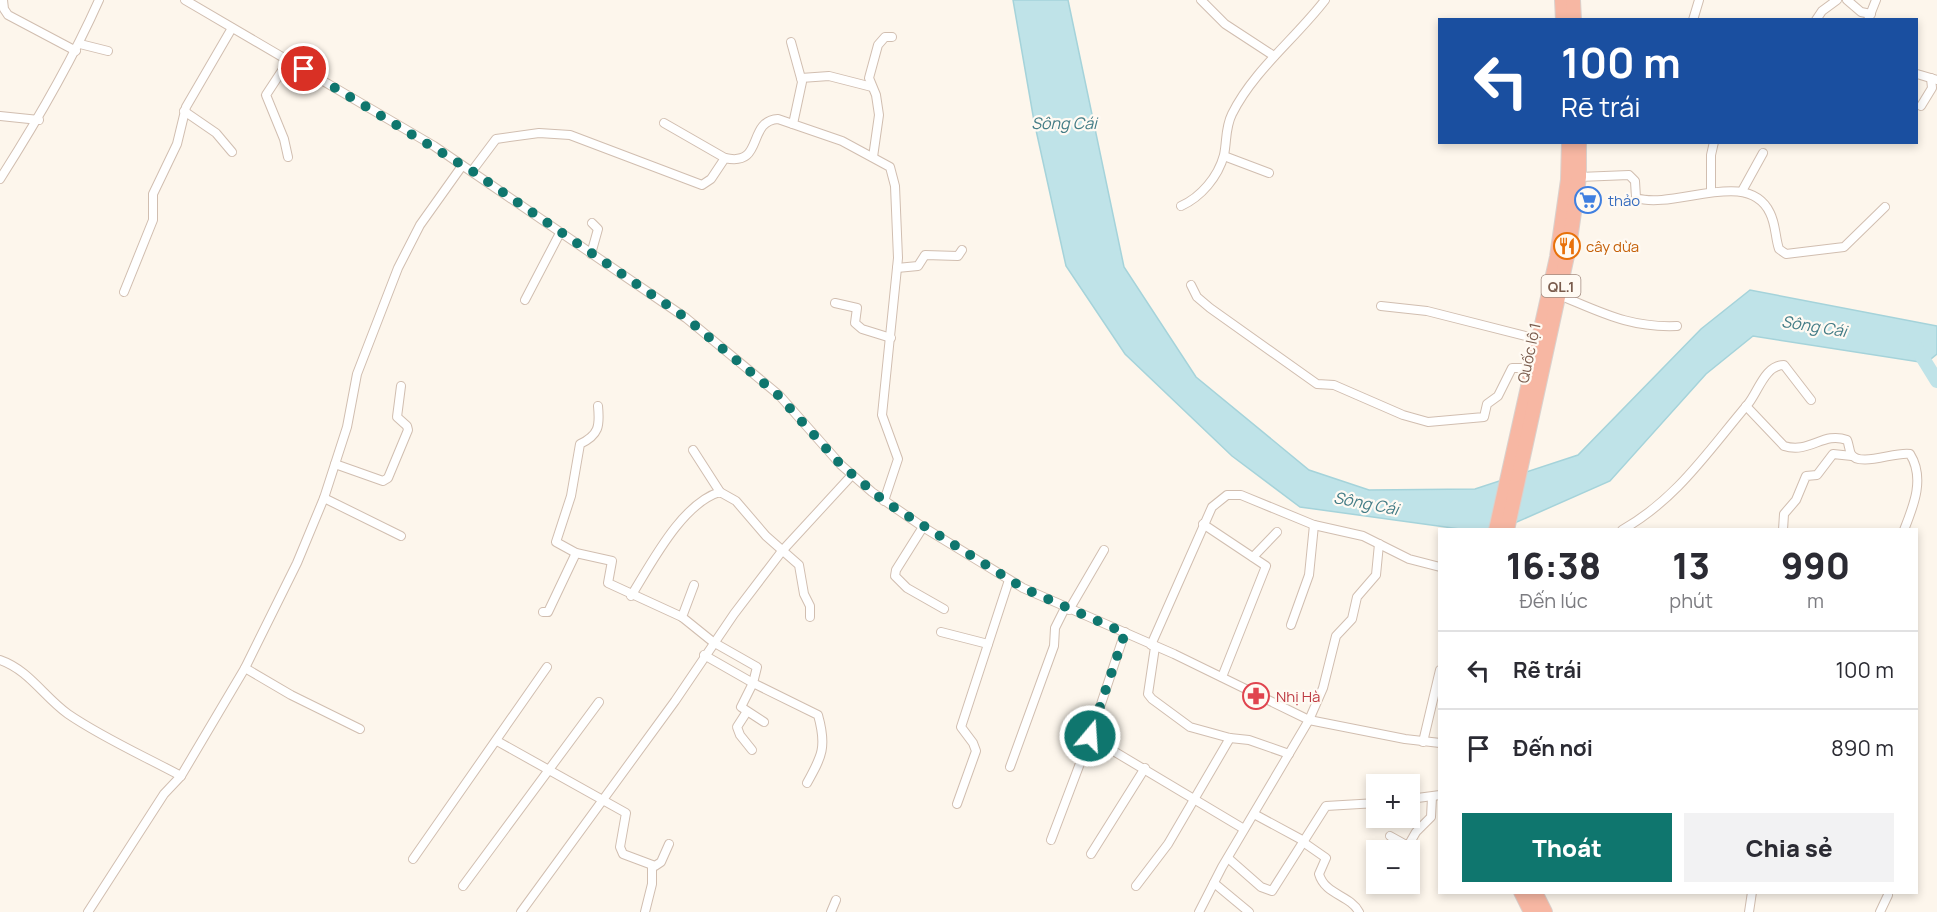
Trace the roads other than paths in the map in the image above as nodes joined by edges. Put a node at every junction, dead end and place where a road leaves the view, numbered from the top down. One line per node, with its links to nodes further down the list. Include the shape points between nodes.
1 (3, 0): 20 (street, via 8,15)
2 (99, 0): 20 (street)
3 (185, 0): 17 (street)
4 (1201, 0): 22 (street, via 1225,24)
5 (1325, 0): 22 (street)
6 (1562, 0): 13 (highway)
7 (1573, 0): 14 (highway)
8 (1699, 0): 15 (street)
9 (1837, 0): 16 (street)
10 (1847, 0): 12 (street)
11 (1876, 0): 12 (street)
12 (1869, 17)
13 (1563, 18)
14 (1574, 18)
15 (1694, 18)
16 (1817, 18)
17 (232, 28): 23 (street); 29 (street)
18 (892, 37): 27 (street, via 885,37 878,45 869,78)
19 (791, 42): 25 (street)
20 (78, 48): 21 (street); 31 (street)
21 (108, 51)
22 (1274, 56): 39 (street, via 1232,114 1225,131)
23 (289, 60): 41 (street, via 267,96); 43 (street)
24 (1918, 74): 26 (street)
25 (801, 78): 27 (street, via 829,76); 33 (street)
26 (1934, 79): 28 (street)
27 (872, 87): 40 (street, via 879,116)
28 (1921, 106)
29 (184, 111): 37 (street, via 216,133); 58 (street, via 177,144 153,194 153,220)
30 (0, 116): 31 (street)
31 (39, 120): 47 (street)
32 (664, 123): 42 (street)
33 (793, 124): 40 (street); 42 (street, via 772,120 759,131 747,156 741,160)
34 (1569, 144): 65 (highway, Quốc lộ 1 / QL.1, via 1563,220)
35 (1580, 144): 46 (highway, Quốc lộ 1 / QL.1)
36 (1714, 144): 49 (street)
37 (232, 152)
38 (1763, 153): 48 (street)
39 (1224, 156): 45 (street); 50 (street, via 1203,193)
40 (873, 157): 56 (street, via 893,170)
41 (288, 158)
42 (726, 158): 44 (street, via 702,185 570,135 539,133 496,139)
43 (462, 166): 44 (street); 74 (street, via 433,206 398,268 357,374)
44 (472, 171): 53 (street)
45 (1269, 172)
46 (1579, 177): 49 (street, via 1629,175 1635,181 1635,197 1647,200); 59 (highway, Quốc lộ 1 / QL.1)
47 (0, 179)
48 (1743, 191): 49 (street); 51 (street, via 1758,197 1770,212 1779,249 1786,254 1844,248)
49 (1711, 192)
50 (1181, 206)
51 (1885, 207)
52 (592, 223): 55 (street, via 598,229)
53 (560, 233): 55 (street); 60 (street)
54 (962, 250): 56 (street, via 957,256 925,255 918,266)
55 (591, 254): 75 (street, via 686,318 778,395)
56 (897, 267): 64 (street)
57 (1191, 285): 66 (street, via 1197,297 1210,308 1317,384 1334,385 1402,415 1428,422 1484,417 1487,404 1498,396 1512,368)
58 (124, 292)
59 (1559, 295): 63 (street, via 1613,319 1652,327); 71 (highway, Quốc lộ 1 / QL.1)
60 (525, 300)
61 (835, 303): 64 (street, via 857,308 855,323 862,329)
62 (1381, 306): 65 (street, via 1427,311)
63 (1677, 326)
64 (891, 338): 78 (street, via 882,415 898,459)
65 (1537, 339): 66 (highway, Quốc lộ 1 / QL.1)
66 (1530, 368): 71 (highway, Quốc lộ 1 / QL.1)
67 (401, 386): 74 (street, via 397,417 408,430 388,478 383,480)
68 (1811, 400): 69 (street, via 1781,364 1762,380)
69 (1746, 405): 73 (street, via 1784,446 1805,448 1823,440 1843,438); 84 (street, via 1688,478)
70 (598, 406): 92 (street, via 598,429 592,439 580,444 572,496 556,538)
71 (1526, 427): 82 (highway, QL.1); 83 (highway, QL.1)
72 (693, 450): 76 (street)
73 (1852, 456): 85 (street, via 1833,454 1817,475 1806,476 1796,500 1784,514); 86 (street, via 1874,460 1893,453 1910,454 1918,471 1918,485)
74 (335, 464): 77 (street)
75 (852, 475): 78 (street); 91 (street)
76 (720, 492): 91 (street, via 736,501); 97 (street, via 707,497 687,515 661,547)
77 (324, 498): 88 (street); 112 (street)
78 (884, 501): 81 (street)
79 (1203, 525): 80 (street, via 1212,507 1234,494); 93 (street); 108 (street)
80 (1314, 525): 89 (street); 103 (street, via 1309,575)
81 (923, 527): 95 (street); 98 (street, via 894,576)
82 (1497, 528)
83 (1507, 528)
84 (1625, 528)
85 (1783, 528)
86 (1905, 528)
87 (1277, 532): 93 (street)
88 (401, 536)
89 (1380, 544): 94 (street, via 1409,559); 118 (street, via 1376,575 1357,597 1352,619 1336,636 1323,688)
90 (1104, 550): 99 (street)
91 (782, 551): 102 (street, via 801,569); 106 (street)
92 (576, 554): 97 (street, via 612,561 607,582); 100 (street, via 548,612)
93 (1253, 557): 113 (street, via 1266,566)
94 (1438, 566)
95 (1009, 580): 99 (street); 107 (street)
96 (694, 585): 101 (street)
97 (631, 596): 101 (street)
98 (944, 609)
99 (1067, 609): 105 (street); 128 (street, via 1055,628 1054,646)
100 (543, 612)
101 (682, 617): 106 (street)
102 (810, 617)
103 (1291, 625)
104 (941, 632): 107 (street)
105 (1125, 633): 108 (street); 121 (street)
106 (713, 642): 109 (street); 115 (street, via 757,667)
107 (988, 644): 137 (street, via 961,728 976,752)
108 (1153, 646): 113 (street); 122 (street, via 1148,694 1152,699 1190,727)
109 (704, 655): 115 (street); 136 (street)
110 (0, 660): 131 (street, via 41,687 66,713)
111 (547, 667): 123 (street)
112 (245, 668): 120 (street); 131 (street)
113 (1222, 677): 118 (street)
114 (1438, 679): 124 (street)
115 (753, 683): 117 (street, via 741,707); 132 (street, via 818,716 823,746 819,763)
116 (599, 702): 130 (street)
117 (746, 713): 119 (street); 126 (street, via 738,730)
118 (1309, 720): 124 (street); 127 (street)
119 (764, 722)
120 (360, 729)
121 (1090, 736): 129 (street); 142 (street)
122 (1230, 738): 127 (street, via 1249,740); 134 (street)
123 (497, 741): 130 (street); 146 (street)
124 (1423, 742): 125 (street)
125 (1438, 743)
126 (752, 750)
127 (1289, 754): 139 (street)
128 (1010, 767)
129 (1145, 768): 134 (street); 145 (street)
130 (548, 771): 136 (street); 150 (street)
131 (182, 776): 157 (street, via 164,795)
132 (807, 783)
133 (1436, 796): 135 (street); 141 (street, via 1431,817 1408,846)
134 (1194, 798): 140 (street); 151 (street, via 1168,844)
135 (1420, 798)
136 (603, 801): 148 (street, via 627,816 620,851); 158 (street)
137 (957, 804)
138 (1366, 804): 143 (street, via 1326,806)
139 (1254, 814): 140 (street); 143 (street)
140 (1244, 829): 147 (street)
141 (1390, 836)
142 (1051, 840)
143 (1303, 841): 147 (street, via 1272,891); 163 (street, via 1326,858 1318,874 1320,880)
144 (669, 844): 148 (street, via 659,865)
145 (1091, 854)
146 (413, 858)
147 (1228, 858): 149 (street)
148 (652, 866): 159 (street)
149 (1214, 883): 161 (street); 162 (street)
150 (463, 886)
151 (1136, 886)
152 (1522, 894): 164 (highway)
153 (1536, 894): 165 (highway)
154 (1752, 894): 166 (street)
155 (1888, 894): 167 (street)
156 (836, 900): 160 (street)
157 (87, 912)
158 (521, 912)
159 (645, 912)
160 (831, 912)
161 (1199, 912)
162 (1249, 912)
163 (1359, 912)
164 (1531, 912)
165 (1545, 912)
166 (1749, 912)
167 (1880, 912)

